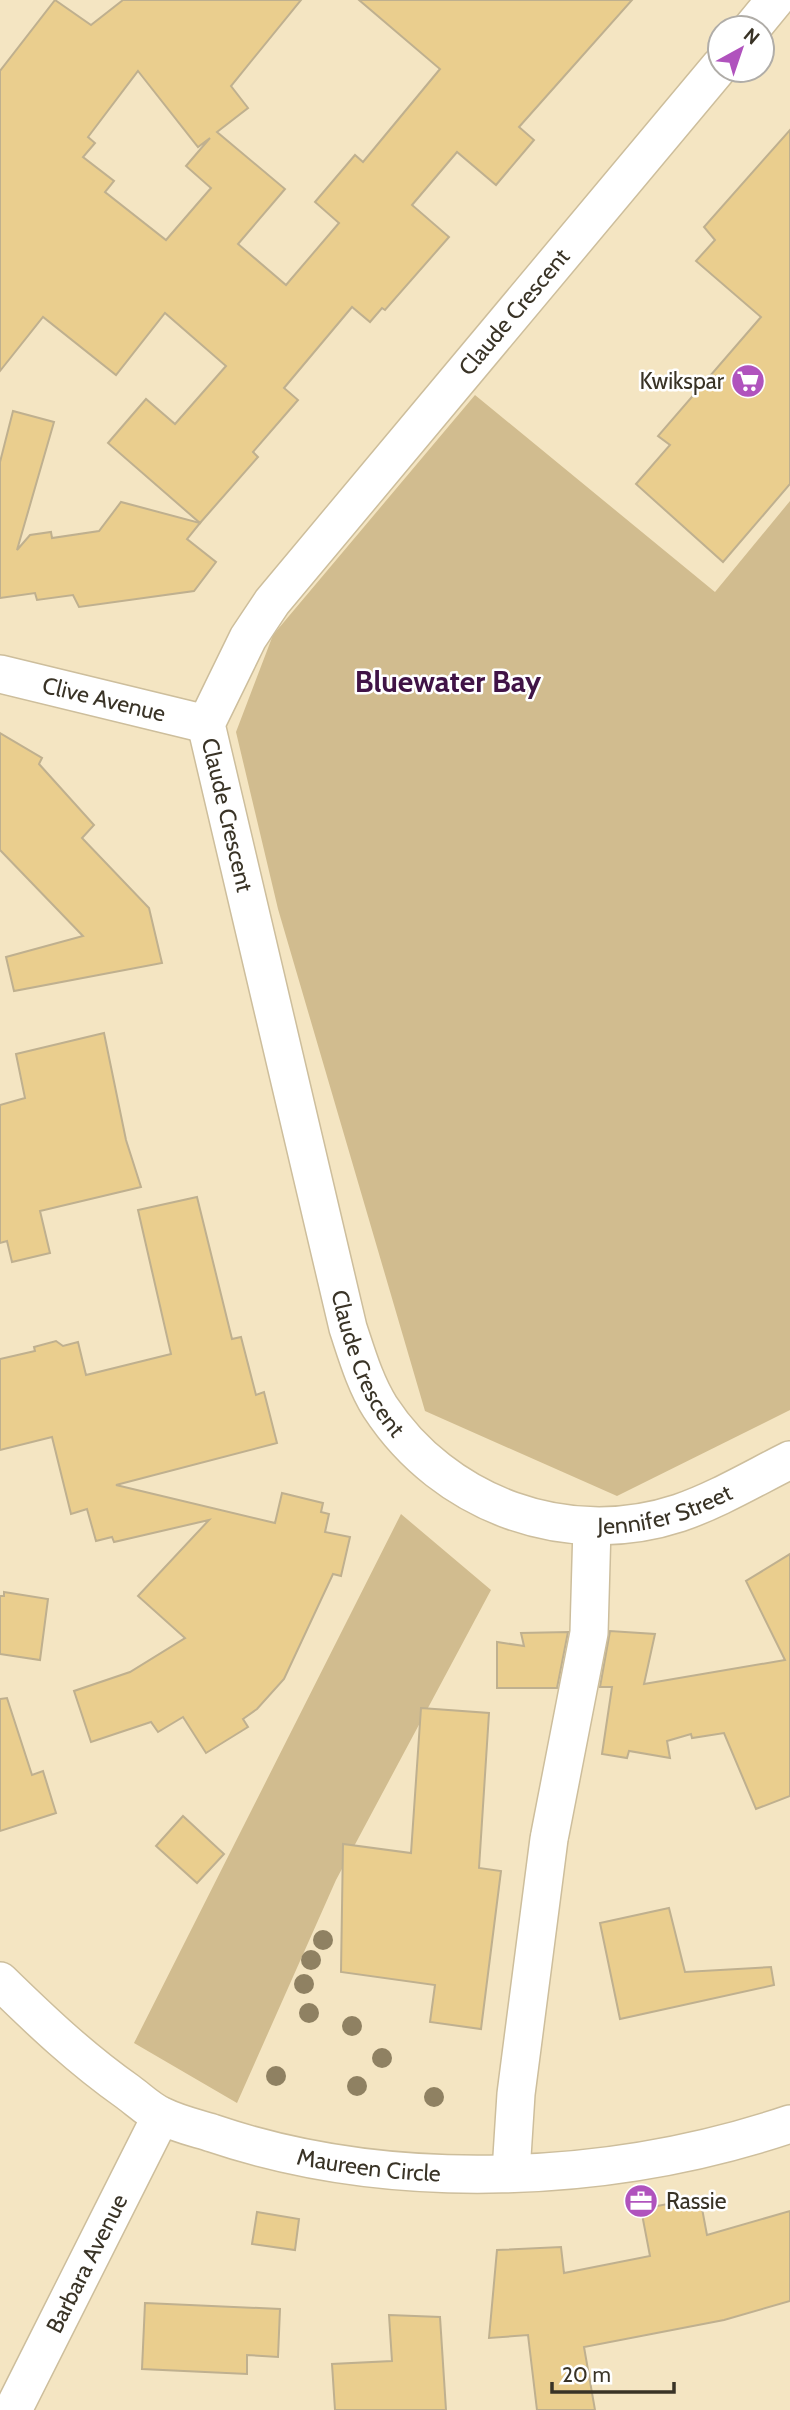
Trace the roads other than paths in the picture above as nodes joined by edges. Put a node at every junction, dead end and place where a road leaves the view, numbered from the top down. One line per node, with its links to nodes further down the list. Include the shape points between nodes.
1 (775, 0): 2 (street)
2 (764, 14)
3 (706, 83): 5 (street, Claude Crescent, via 272,602 248,638)
4 (0, 674): 5 (street, Clive Avenue)
5 (206, 724): 7 (street, Claude Crescent, via 361,1367 380,1406 408,1443 441,1475 483,1500)
6 (790, 1460): 8 (street, Jennifer Street, via 678,1513)
7 (531, 1518): 8 (street, Jennifer Street)
8 (593, 1527): 12 (street, via 589,1633 550,1837 516,2094)
9 (0, 1981): 10 (street, Maureen Circle, via 67,2047)
10 (161, 2116): 12 (street, Maureen Circle, via 295,2158 376,2168); 13 (street, Barbara Avenue)
11 (790, 2124): 12 (street, Maureen Circle, via 670,2156 589,2169)
12 (511, 2172)
13 (13, 2410)

